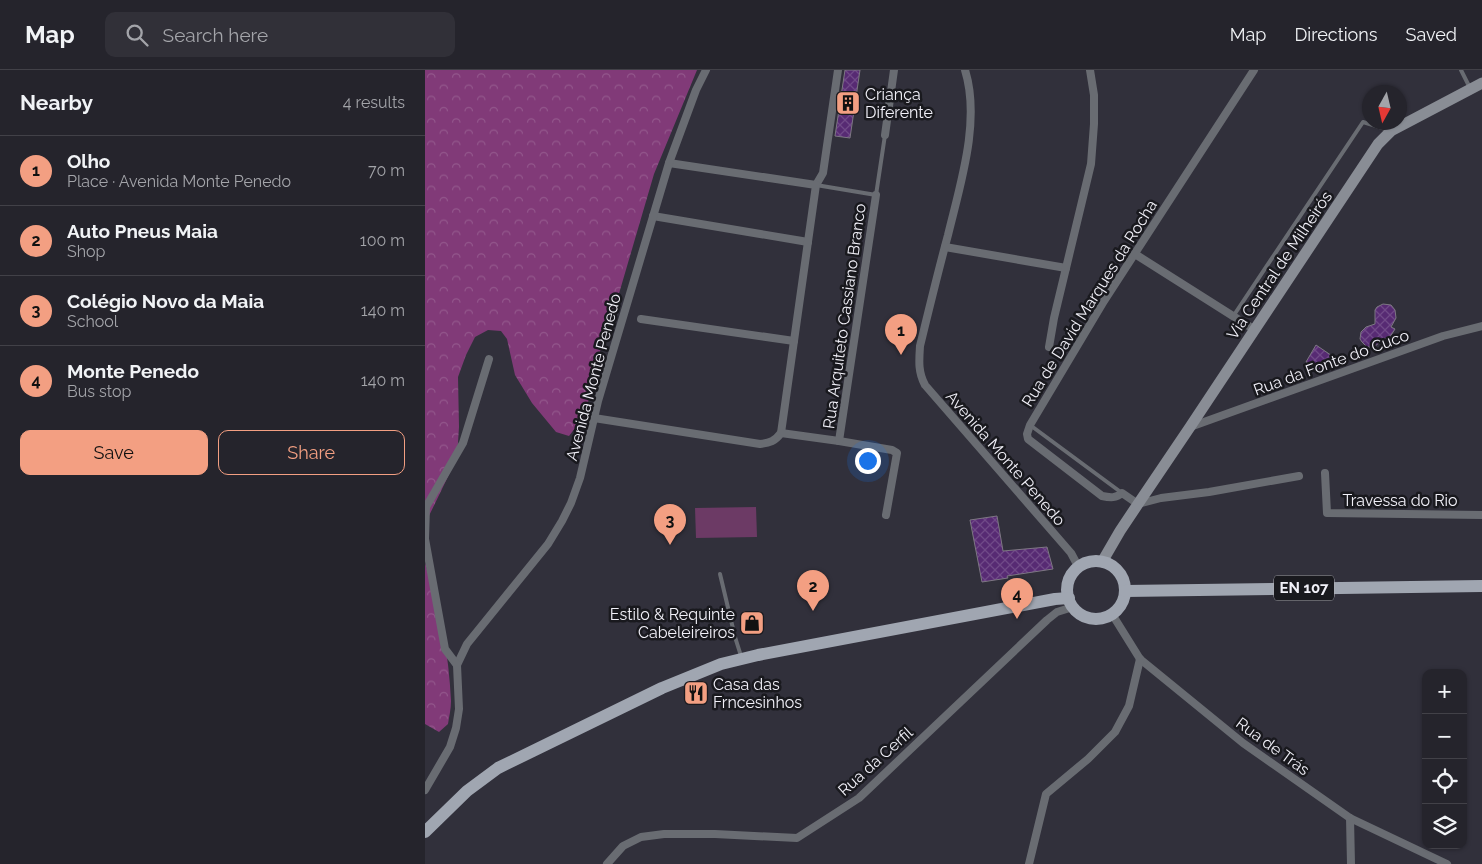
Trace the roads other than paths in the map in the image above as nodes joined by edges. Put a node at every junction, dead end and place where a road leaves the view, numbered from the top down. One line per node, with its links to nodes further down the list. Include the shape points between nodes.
1 (707, 70): 12 (street, Avenida Monte Penedo, via 696,90)
2 (838, 70): 13 (street, via 823,173)
3 (894, 70): 11 (street)
4 (965, 70): 17 (street, Avenida Monte Penedo, via 971,96 969,129 964,169)
5 (1090, 70): 19 (street, via 1094,124 1091,164)
6 (1254, 70): 18 (street, Rua de David Marques da Rocha)
7 (1461, 70): 9 (lane)
8 (1482, 83): 9 (street, Via Central de Milheirós)
9 (1471, 89): 10 (street, Via Central de Milheirós)
10 (1391, 131): 20 (lane, via 1363,122); 23 (street, Via Central de Milheirós, via 1379,144)
11 (885, 135): 14 (lane)
12 (669, 163): 13 (street); 15 (street, Avenida Monte Penedo)
13 (816, 186): 14 (lane); 16 (street)
14 (876, 195): 31 (street, Rua Arquiteto Cassiano Branco)
15 (653, 216): 16 (street); 27 (street, Avenida Monte Penedo)
16 (808, 242): 24 (street)
17 (945, 247): 19 (street); 39 (street, Avenida Monte Penedo, via 920,346 920,375 925,385 1071,553)
18 (1135, 254): 20 (street); 28 (street, Rua de David Marques da Rocha)
19 (1066, 268): 25 (street)
20 (1233, 316): 23 (street)
21 (641, 319): 24 (street)
22 (1481, 328): 29 (street, Rua da Fonte do Cuco, via 1443,336)
23 (1255, 330): 29 (street, Via Central de Milheirós)
24 (794, 341): 30 (street)
25 (1049, 347)
26 (489, 359): 47 (street, via 463,443 426,507 425,539 445,649)
27 (595, 418): 30 (street, via 760,444 769,443); 47 (street, Avenida Monte Penedo, via 580,478 562,522 467,644)
28 (1030, 425): 34 (lane); 34 (street, Rua de David Marques da Rocha, via 1028,439 1102,496 1117,497)
29 (1190, 428): 35 (street, Via Central de Milheirós)
30 (781, 433): 31 (street)
31 (839, 440): 36 (street, via 897,453)
32 (1325, 473): 37 (street, Travessa do Rio, via 1327,513)
33 (1299, 476): 35 (street)
34 (1123, 492): 35 (street)
35 (1138, 504): 38 (street, Via Central de Milheirós)
36 (886, 515)
37 (1482, 515)
38 (1102, 562): 39 (main road); 42 (main road, via 1121,576)
39 (1079, 568): 43 (main road, via 1068,585)
40 (721, 574): 45 (lane)
41 (1482, 586): 42 (main road, EN 107)
42 (1125, 591): 44 (main road, via 1122,604)
43 (1071, 602): 44 (main road, via 1082,615 1094,619); 45 (main road, via 1055,599); 51 (street, Rua da Cerfil, via 1047,620 859,798 797,838 715,834 641,837 623,846)
44 (1112, 614): 46 (street, Rua de Trás)
45 (742, 658): 50 (main road, via 691,675 499,768 467,791)
46 (1140, 659): 49 (street, Rua de Trás, via 1243,742); 52 (street, via 1129,706 1115,732 1046,794)
47 (457, 664): 48 (street, via 459,709 455,728 450,747)
48 (425, 790)
49 (1350, 818): 53 (street); 54 (street, Rua de Trás)
50 (425, 832)
51 (607, 864)
52 (1029, 864)
53 (1351, 864)
54 (1447, 864)

